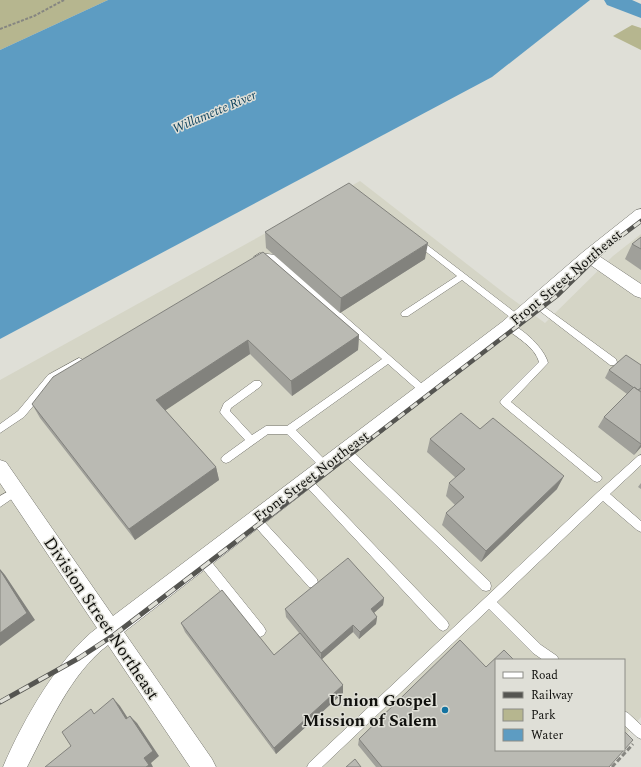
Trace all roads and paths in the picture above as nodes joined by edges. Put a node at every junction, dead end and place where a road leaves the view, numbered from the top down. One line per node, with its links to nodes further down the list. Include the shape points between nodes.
1 (64, 0): 2 (path)
2 (0, 30)
3 (641, 214): 5 (street, Front Street Northeast)
4 (414, 238): 7 (lane)
5 (588, 256): 8 (street); 9 (street, Front Street Northeast)
6 (247, 264): 13 (lane, via 260,256 272,257)
7 (462, 276): 10 (lane); 11 (lane)
8 (641, 292)
9 (535, 303): 11 (street, Front Street Northeast); 14 (lane)
10 (405, 314)
11 (513, 323): 16 (street, Front Street Northeast); 25 (lane, via 536,349 544,363 505,402)
12 (85, 359): 17 (lane, via 51,378 21,414)
13 (388, 359): 16 (lane); 18 (lane)
14 (613, 362)
15 (257, 384): 19 (lane, via 227,406 225,412)
16 (424, 390): 20 (street, Front Street Northeast)
17 (0, 429)
18 (289, 430): 19 (lane, via 266,430); 23 (lane)
19 (251, 440): 21 (lane)
20 (345, 450): 23 (street, Front Street Northeast); 33 (lane)
21 (226, 459)
22 (641, 459): 27 (lane)
23 (324, 466): 26 (street, Front Street Northeast)
24 (0, 468): 28 (street, Division Street Northeast)
25 (597, 478)
26 (306, 480): 29 (street, Front Street Northeast); 35 (lane)
27 (603, 494): 30 (lane); 34 (lane)
28 (8, 497): 36 (street, Division Street Northeast)
29 (255, 519): 31 (street, Front Street Northeast); 32 (lane)
30 (641, 527)
31 (202, 559): 36 (street, Front Street Northeast); 37 (lane)
32 (313, 583)
33 (486, 586)
34 (489, 602): 38 (lane, via 537,649); 43 (lane)
35 (443, 625)
36 (110, 630): 41 (street, Front Street Northeast, via 91,645 67,675); 42 (street, Division Street Northeast)
37 (260, 632)
38 (552, 659)
39 (625, 718): 40 (lane)
40 (639, 736): 44 (path)
41 (15, 767)
42 (204, 767)
43 (313, 767)
44 (612, 767)

